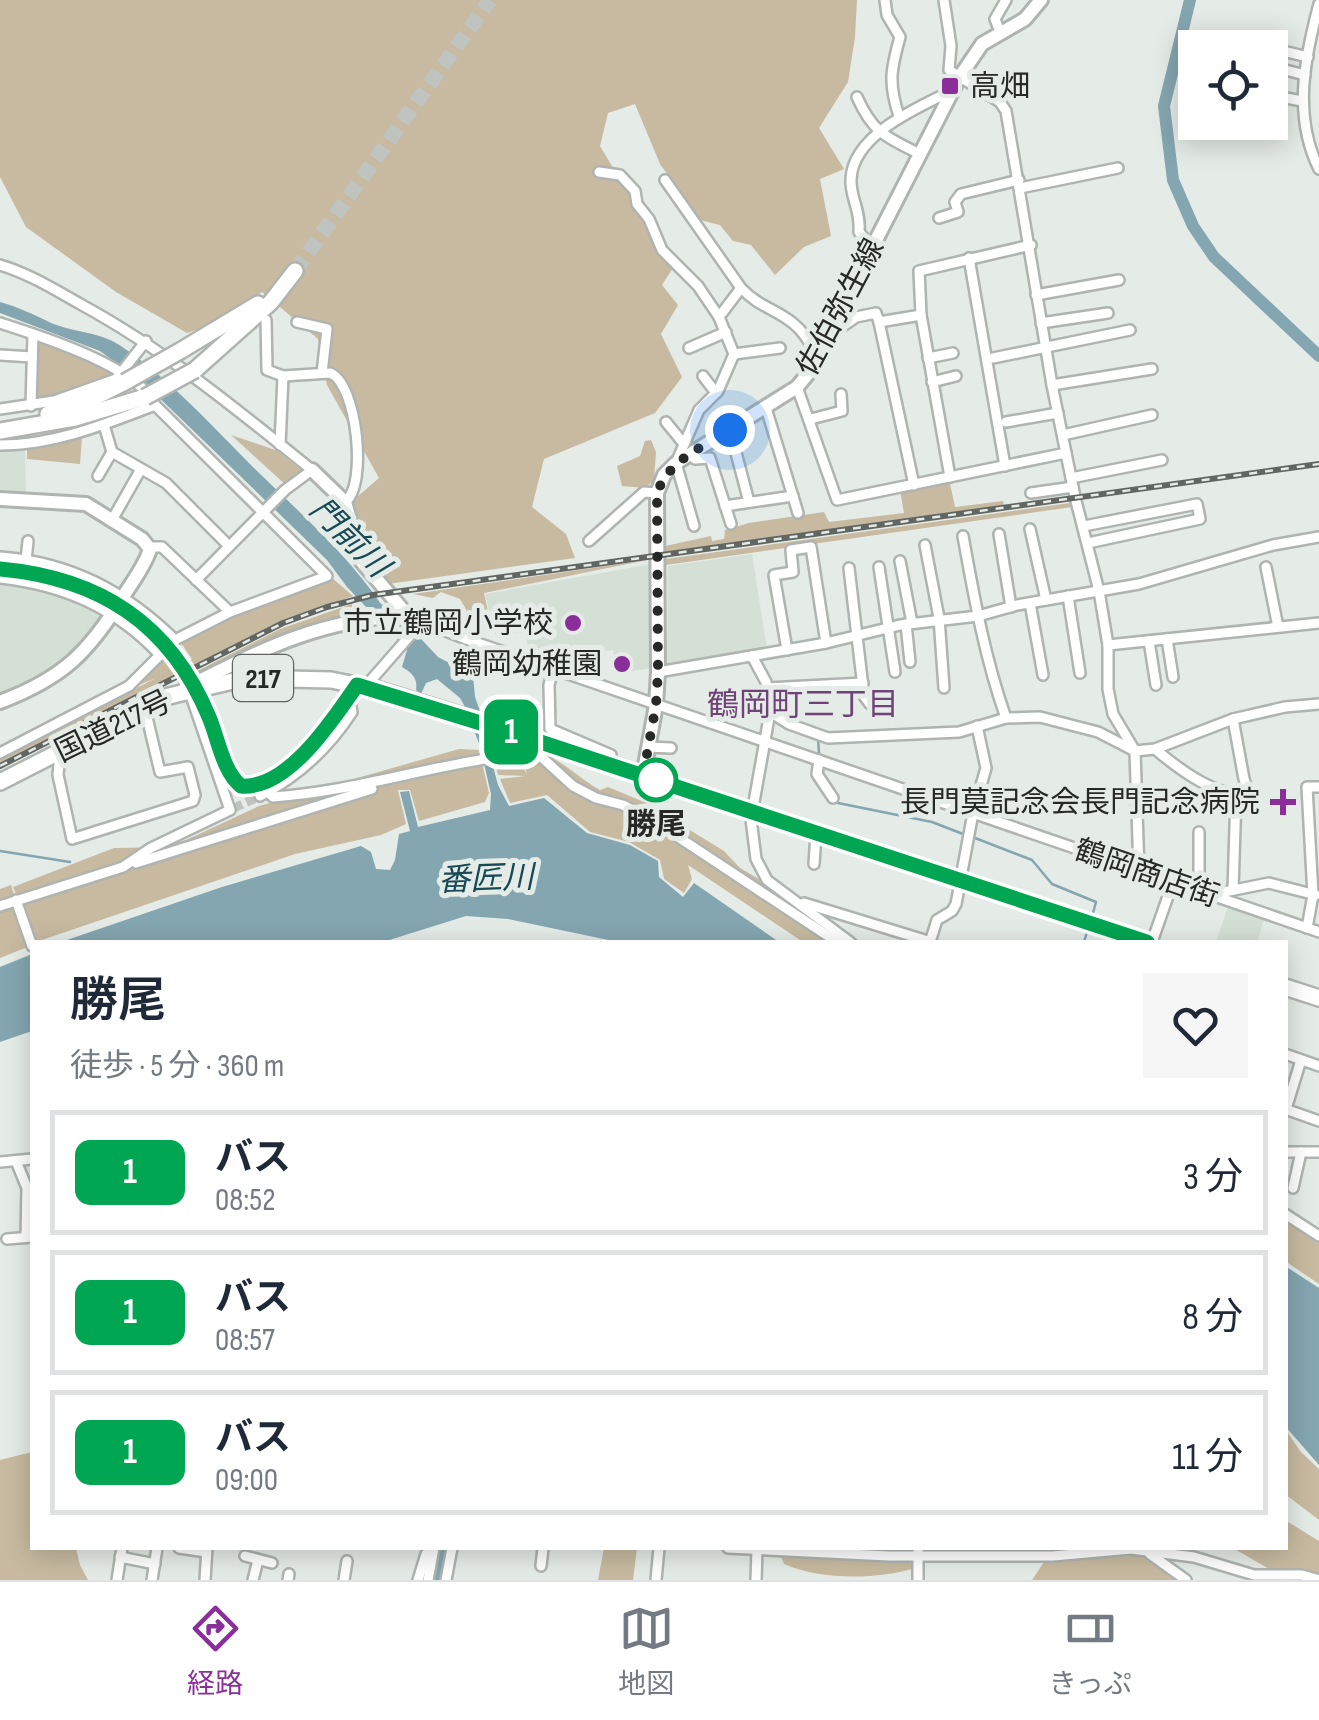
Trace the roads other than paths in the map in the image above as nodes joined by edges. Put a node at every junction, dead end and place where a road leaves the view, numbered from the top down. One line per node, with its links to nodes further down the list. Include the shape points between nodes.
1 (885, 0): 15 (street, via 900,38 890,85)
2 (944, 0): 11 (street, via 952,46 948,70)
3 (1006, 0): 6 (street, via 995,19)
4 (1041, 0): 6 (main road, 佐伯弥生線, via 1025,19)
5 (1319, 4): 8 (street)
6 (1000, 32): 11 (main road, 佐伯弥生線, via 982,44)
7 (1288, 52): 8 (street)
8 (1308, 57): 10 (street)
9 (1288, 70): 10 (street)
10 (1305, 74): 14 (street)
11 (956, 84): 15 (street); 17 (main road, 佐伯弥生線); 22 (street, via 1000,102 1006,111)
12 (857, 97): 16 (street)
13 (1288, 98): 14 (street)
14 (1302, 101): 19 (street, via 1303,128)
15 (898, 116): 16 (street)
16 (880, 134): 17 (street); 25 (street, via 852,165 850,184 859,232)
17 (920, 154): 25 (main road, 佐伯弥生線)
18 (1118, 168): 22 (street)
19 (1319, 170)
20 (600, 172): 35 (street, via 620,175 635,191 662,250)
21 (665, 180): 30 (street)
22 (1019, 184): 23 (street, via 961,194 958,212); 24 (street)
23 (939, 218)
24 (1030, 244): 26 (street); 32 (street)
25 (872, 246): 44 (main road, 佐伯弥生線)
26 (969, 258): 34 (street, via 918,272); 88 (street)
27 (0, 265): 45 (street)
28 (295, 271): 31 (highway)
29 (1118, 280): 32 (street)
30 (741, 288): 35 (street); 53 (street, via 794,324)
31 (275, 294): 58 (highway, bridge, via 180,352); 67 (highway, bridge, via 232,339)
32 (1036, 295): 40 (street)
33 (1108, 313): 40 (street)
34 (921, 315): 38 (street); 54 (street)
35 (718, 317): 42 (street)
36 (266, 320): 59 (street, via 266,368)
37 (297, 322): 57 (street, via 326,329)
38 (879, 322): 44 (street, via 876,313 856,318); 94 (street)
39 (0, 323): 43 (street)
40 (1042, 324): 46 (street)
41 (1130, 330): 46 (street)
42 (726, 332): 47 (street); 50 (street)
43 (33, 334): 52 (street); 58 (street)
44 (830, 335): 53 (main road, 佐伯弥生線)
45 (146, 341): 58 (street); 81 (street)
46 (1045, 347): 55 (street); 63 (street)
47 (688, 348)
48 (780, 348): 50 (street)
49 (953, 353): 54 (street)
50 (734, 354): 65 (street)
51 (0, 356): 52 (street)
52 (32, 357): 68 (street)
53 (818, 357): 64 (main road, 佐伯弥生線)
54 (928, 358): 62 (street)
55 (993, 358)
56 (1152, 369): 63 (street)
57 (322, 373): 59 (street); 99 (street, via 338,376 350,398 356,489)
58 (123, 376): 67 (street); 68 (street); 76 (highway, via 58,412)
59 (283, 376): 81 (street)
60 (703, 376): 65 (street)
61 (956, 376): 62 (street)
62 (932, 382): 92 (street)
63 (1052, 385): 71 (street)
64 (797, 387): 69 (main road, 佐伯弥生線); 73 (street)
65 (716, 393): 83 (street, via 699,410)
66 (841, 394): 73 (street, via 842,412)
67 (150, 401): 77 (street); 79 (highway); 102 (street)
68 (31, 406): 70 (street)
69 (766, 408): 78 (main road, 佐伯弥生線); 97 (street)
70 (0, 409)
71 (1058, 412): 75 (street); 80 (street)
72 (1152, 415): 80 (street)
73 (810, 419): 94 (street, via 838,500)
74 (666, 422): 83 (street)
75 (1006, 422)
76 (0, 423)
77 (104, 425): 82 (street); 84 (street)
78 (730, 430): 83 (main road, 佐伯弥生線); 100 (street)
79 (0, 431)
80 (1063, 434): 85 (street)
81 (280, 444): 90 (street)
82 (0, 445)
83 (687, 449): 87 (main road, 佐伯弥生線); 101 (street, via 695,460 710,458)
84 (112, 452): 89 (street); 91 (street)
85 (1066, 454): 88 (street); 93 (street)
86 (1162, 460): 93 (street)
87 (676, 463): 95 (main road, 佐伯弥生線, via 660,471); 106 (street)
88 (1004, 466): 92 (street)
89 (141, 469): 104 (street); 115 (street, via 166,483)
90 (312, 470): 99 (main road); 102 (street)
91 (98, 476)
92 (950, 477): 94 (street)
93 (1072, 482): 96 (street); 107 (street)
94 (914, 484)
95 (657, 493): 113 (street, via 644,492); 155 (main road, 佐伯弥生線)
96 (1031, 493)
97 (793, 496): 100 (street); 103 (street)
98 (0, 499): 104 (main road, via 81,502)
99 (345, 502): 135 (main road, via 362,562)
100 (749, 502): 101 (street)
101 (725, 506): 105 (street)
102 (264, 512): 115 (street); 133 (street, via 327,576)
103 (798, 513)
104 (112, 520): 117 (main road)
105 (730, 524)
106 (694, 526)
107 (1084, 526): 114 (street); 114 (street, via 1197,504 1200,519)
108 (1030, 529): 130 (street)
109 (998, 534): 132 (street)
110 (963, 536): 136 (street)
111 (1319, 536): 127 (street)
112 (28, 540): 119 (street)
113 (589, 541)
114 (1088, 543): 127 (street)
115 (229, 546): 126 (street)
116 (924, 546): 137 (street)
117 (150, 547): 126 (street, via 162,548); 128 (main road)
118 (0, 557): 119 (street)
119 (26, 560): 128 (street, via 74,572)
120 (900, 562): 139 (street)
121 (1266, 566): 142 (street)
122 (849, 568): 143 (street)
123 (879, 568): 141 (street)
124 (0, 569): 167 (main road, bridge, via 90,589 136,617 172,652)
125 (0, 578): 134 (street, via 67,592)
126 (196, 580): 133 (street)
127 (1099, 591): 129 (street); 148 (street)
128 (124, 596): 134 (main road); 145 (street)
129 (1068, 596): 130 (street); 157 (street)
130 (1046, 600): 131 (street)
131 (1030, 603): 132 (street); 158 (street)
132 (1010, 607): 136 (street)
133 (230, 612): 145 (street)
134 (112, 614): 150 (street); 169 (main road, via 67,668)
135 (405, 616): 140 (street, 鶴岡商店街); 151 (main road, via 309,630)
136 (978, 616): 137 (street); 174 (street)
137 (940, 618): 139 (street); 164 (street)
138 (1319, 623): 142 (street)
139 (909, 624): 141 (street); 153 (street)
140 (420, 626): 154 (street, 鶴岡商店街); 165 (street)
141 (890, 627): 143 (street); 156 (street)
142 (1278, 627): 144 (street)
143 (859, 635): 147 (street); 161 (street)
144 (1167, 639): 146 (street); 159 (street)
145 (175, 640): 150 (street)
146 (1149, 640): 148 (street); 162 (street)
147 (826, 643): 149 (street); 149 (street, via 811,547 791,550 793,572 774,574)
148 (1108, 645): 181 (street, via 1112,714)
149 (786, 650): 152 (street)
150 (160, 655): 182 (street, via 129,686)
151 (249, 656): 160 (main road); 168 (main road)
152 (752, 656): 155 (street); 163 (street)
153 (910, 662)
154 (553, 670): 171 (street, 鶴岡商店街); 185 (street, via 550,729 611,755)
155 (658, 672): 171 (main road, 佐伯弥生線)
156 (895, 672)
157 (1080, 673)
158 (1043, 674)
159 (1173, 677)
160 (246, 678): 165 (highway, 国道217号 / 217, via 289,677); 167 (highway, 国道217号 / 217)
161 (863, 683): 163 (street); 166 (street, via 868,701)
162 (1156, 685)
163 (767, 688): 173 (street)
164 (944, 688)
165 (357, 689): 167 (main road, via 290,765 248,787 232,777); 185 (highway, 国道217号 / 217, via 388,693); 187 (street, via 352,712 324,749 264,794)
166 (888, 692)
167 (196, 694): 168 (highway, 国道217号 / 217); 206 (street, via 232,809 124,867)
168 (170, 696): 172 (highway, 国道217号 / 217)
169 (0, 702)
170 (1319, 704): 175 (street)
171 (656, 705): 177 (street, 鶴岡商店街); 178 (main road, 佐伯弥生線)
172 (145, 708): 183 (highway, 国道217号 / 217); 183 (street, via 160,772 188,768 193,801 72,839 58,775)
173 (770, 712): 176 (street, via 828,738); 177 (street)
174 (1006, 718): 176 (street); 181 (street, via 1040,717 1098,732)
175 (1233, 720): 180 (street); 190 (street, via 1250,796)
176 (977, 726): 193 (street, via 986,768)
177 (766, 742): 184 (street, 鶴岡商店街); 192 (street)
178 (648, 747): 179 (street); 186 (main road, 佐伯弥生線)
179 (671, 748)
180 (1155, 749): 181 (street); 190 (street, via 1196,779)
181 (1135, 751): 199 (street)
182 (0, 752)
183 (60, 752): 188 (highway, 国道217号 / 217)
184 (818, 760): 191 (street, via 817,774); 193 (street, 鶴岡商店街)
185 (610, 766): 186 (highway, 国道217号 / 217)
186 (643, 776): 192 (highway, 国道217号 / 217)
187 (399, 778): 197 (street); 212 (street, via 537,753 573,786 660,825)
188 (0, 782)
189 (1319, 787): 196 (street, via 1307,787)
190 (1236, 795): 202 (street)
191 (833, 798)
192 (753, 813): 195 (highway, 国道217号 / 217); 207 (street, via 761,870)
193 (973, 813): 199 (street, 鶴岡商店街); 200 (street)
194 (1199, 832): 203 (street)
195 (816, 834): 198 (street); 200 (highway, 国道217号 / 217)
196 (1315, 861): 204 (street)
197 (136, 863)
198 (814, 864)
199 (1138, 871): 201 (street, 鶴岡商店街)
200 (961, 881): 215 (street, via 956,904 937,920); 216 (highway, 国道217号 / 217)
201 (1173, 882): 203 (street, 鶴岡商店街); 217 (street)
202 (1233, 890): 204 (street, via 1268,883); 205 (street)
203 (1199, 891): 205 (street, 鶴岡商店街)
204 (1316, 895): 209 (street)
205 (1217, 897): 209 (street, 鶴岡商店街)
206 (16, 900): 208 (street); 211 (street)
207 (801, 903): 213 (street); 214 (street)
208 (0, 906)
209 (1308, 928): 210 (street, 鶴岡商店街)
210 (1319, 932)
211 (30, 940)
212 (834, 940)
213 (847, 940)
214 (923, 940)
215 (931, 940)
216 (1144, 940)
217 (1151, 940)
218 (1288, 988): 219 (highway)
219 (1319, 998)
220 (1288, 1055): 221 (street)
221 (1302, 1060): 222 (street); 223 (street)
222 (1319, 1066)
223 (1288, 1100)
224 (1288, 1110): 225 (street)
225 (1319, 1121)
226 (1288, 1152): 227 (street)
227 (1300, 1152): 228 (street); 232 (street)
228 (1319, 1152)
229 (30, 1159): 230 (street)
230 (16, 1161): 231 (street); 235 (street, via 28,1188)
231 (0, 1162)
232 (1293, 1188)
233 (1288, 1216): 234 (street)
234 (1319, 1236)
235 (29, 1237): 236 (street)
236 (6, 1239)
237 (157, 1550): 254 (street)
238 (207, 1550): 258 (street)
239 (452, 1550): 263 (street)
240 (544, 1550): 255 (street)
241 (659, 1550): 264 (street)
242 (757, 1550): 265 (street)
243 (773, 1550): 247 (street, via 866,1556)
244 (1114, 1550): 247 (street, via 1053,1556)
245 (1130, 1550): 249 (street)
246 (430, 1551): 261 (street); 262 (street)
247 (918, 1551): 266 (street)
248 (121, 1552): 254 (street); 256 (street)
249 (1142, 1552): 267 (street); 268 (street, via 1194,1557 1254,1575)
250 (245, 1556): 251 (street)
251 (258, 1560): 253 (street); 259 (street)
252 (346, 1561): 260 (street)
253 (272, 1563)
254 (155, 1564): 257 (street)
255 (541, 1566)
256 (117, 1580)
257 (152, 1580)
258 (205, 1580)
259 (254, 1580)
260 (344, 1580)
261 (418, 1580)
262 (428, 1580)
263 (446, 1580)
264 (656, 1580)
265 (756, 1580)
266 (918, 1580)
267 (1186, 1580)
268 (1318, 1580)

